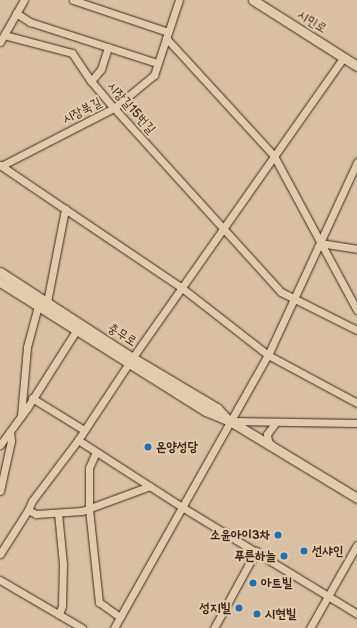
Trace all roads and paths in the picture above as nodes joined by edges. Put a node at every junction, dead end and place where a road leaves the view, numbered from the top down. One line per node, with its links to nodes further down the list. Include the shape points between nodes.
1 (24, 0): 5 (street)
2 (73, 0): 7 (street)
3 (179, 0): 7 (street, 시장북길)
4 (253, 0): 10 (main road, 시민로)
5 (16, 13): 6 (street); 9 (street, via 30,22)
6 (4, 35): 8 (street); 13 (street, 시장길15번길, via 72,53)
7 (167, 35): 11 (street, 시장북길); 15 (street)
8 (0, 42)
9 (108, 48): 11 (street); 13 (street, via 101,69)
10 (344, 57): 12 (main road, 시민로); 15 (street)
11 (157, 63): 14 (street, 시장북길, via 154,74)
12 (357, 66)
13 (91, 81): 14 (street, 시장길15번길)
14 (114, 108): 17 (street, 시장북길); 19 (street, 시장길15번길)
15 (274, 156): 19 (street); 20 (street)
16 (357, 162): 20 (street)
17 (1, 165): 18 (street)
18 (65, 208): 24 (street); 26 (street)
19 (223, 227): 24 (street); 25 (street, 시장길15번길, via 281,292)
20 (320, 243): 21 (street); 25 (street); 28 (street)
21 (357, 249)
22 (0, 272): 26 (main road, 충무로)
23 (0, 282): 27 (main road, 충무로)
24 (182, 288): 31 (street); 32 (street)
25 (294, 299): 30 (street, 시장길15번길); 31 (street)
26 (47, 302): 29 (main road, 충무로)
27 (38, 306): 29 (main road, 충무로); 35 (street, via 27,347)
28 (357, 310)
29 (78, 327): 32 (main road, 충무로); 33 (street)
30 (357, 330)
31 (268, 355): 34 (street); 37 (street)
32 (131, 360): 37 (main road, 충무로, via 217,408); 40 (street)
33 (32, 398): 35 (street); 40 (street)
34 (357, 403)
35 (21, 417): 41 (street)
36 (357, 420): 39 (street)
37 (230, 421): 38 (street); 44 (main road, 충무로); 49 (street)
38 (276, 422): 39 (street); 44 (street, via 267,434 268,442)
39 (357, 424)
40 (84, 430): 42 (street)
41 (10, 432): 43 (street); 47 (street, via 12,441)
42 (78, 440): 45 (street); 50 (street)
43 (0, 445)
44 (273, 447): 48 (main road, 충무로)
45 (96, 452): 46 (street); 51 (street, via 89,468)
46 (150, 486): 49 (street); 51 (street)
47 (0, 491)
48 (357, 498)
49 (182, 507): 54 (street); 60 (street)
50 (28, 510): 52 (street, via 36,514); 55 (street)
51 (89, 510): 52 (street); 60 (street, via 98,602)
52 (58, 513): 58 (street, via 63,564 62,606)
53 (357, 544): 57 (street)
54 (256, 551): 57 (street); 63 (street)
55 (0, 554)
56 (0, 580): 58 (street)
57 (328, 596): 59 (street); 64 (street)
58 (59, 614): 61 (street)
59 (357, 614)
60 (120, 617): 62 (street)
61 (82, 628)
62 (114, 628)
63 (214, 628)
64 (310, 628)

